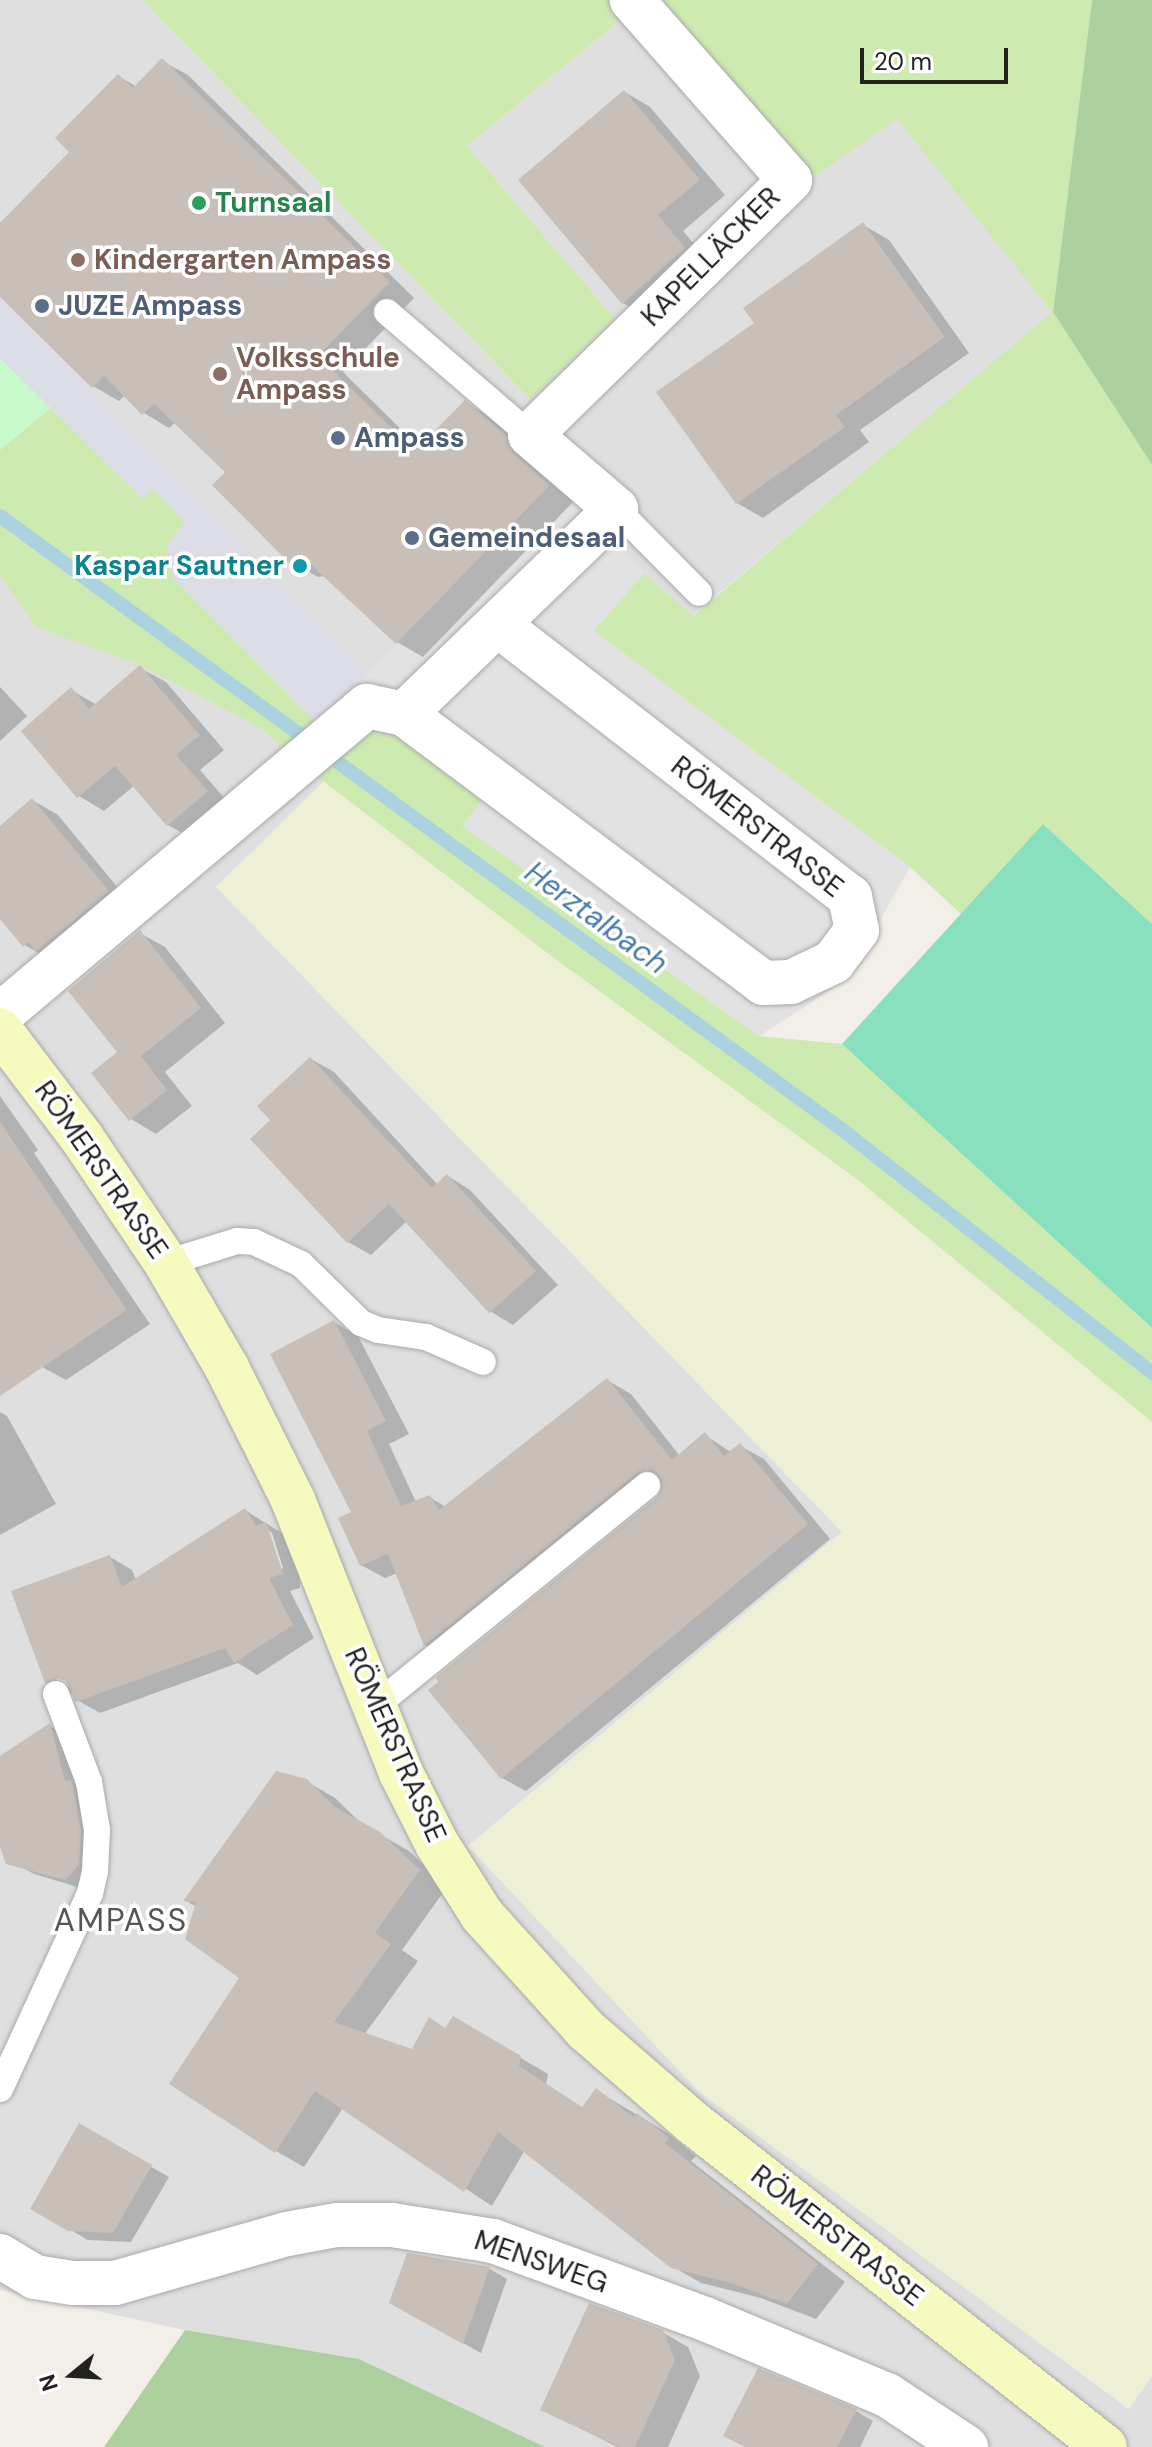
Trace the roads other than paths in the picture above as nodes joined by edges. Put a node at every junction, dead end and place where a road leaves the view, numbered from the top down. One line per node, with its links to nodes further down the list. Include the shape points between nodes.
1 (632, 0): 3 (street, KAPELLÄCKER, via 790,180)
2 (387, 312): 3 (lane)
3 (530, 435): 4 (street)
4 (616, 509): 5 (lane); 6 (street)
5 (699, 593)
6 (498, 625): 7 (street); 7 (street, RÖMERSTRASSE, via 850,897 857,930 833,962 791,982 763,983)
7 (404, 714): 8 (street, RÖMERSTRASSE, via 367,706)
8 (0, 1015)
9 (0, 1030): 10 (street, RÖMERSTRASSE, via 82,1138)
10 (166, 1263): 11 (lane, via 237,1241 254,1242 301,1264 361,1323 426,1337); 14 (street, RÖMERSTRASSE, via 274,1456)
11 (483, 1362)
12 (647, 1485): 14 (lane)
13 (56, 1694): 15 (lane, via 89,1782 97,1830 95,1872)
14 (374, 1707): 18 (street, RÖMERSTRASSE, via 437,1844 482,1915 586,2030 693,2123)
15 (0, 2089)
16 (0, 2256): 17 (street, MENSWEG, via 35,2277 115,2283 337,2225 392,2225 493,2241 705,2319 887,2395)
17 (966, 2447)
18 (1105, 2447)

